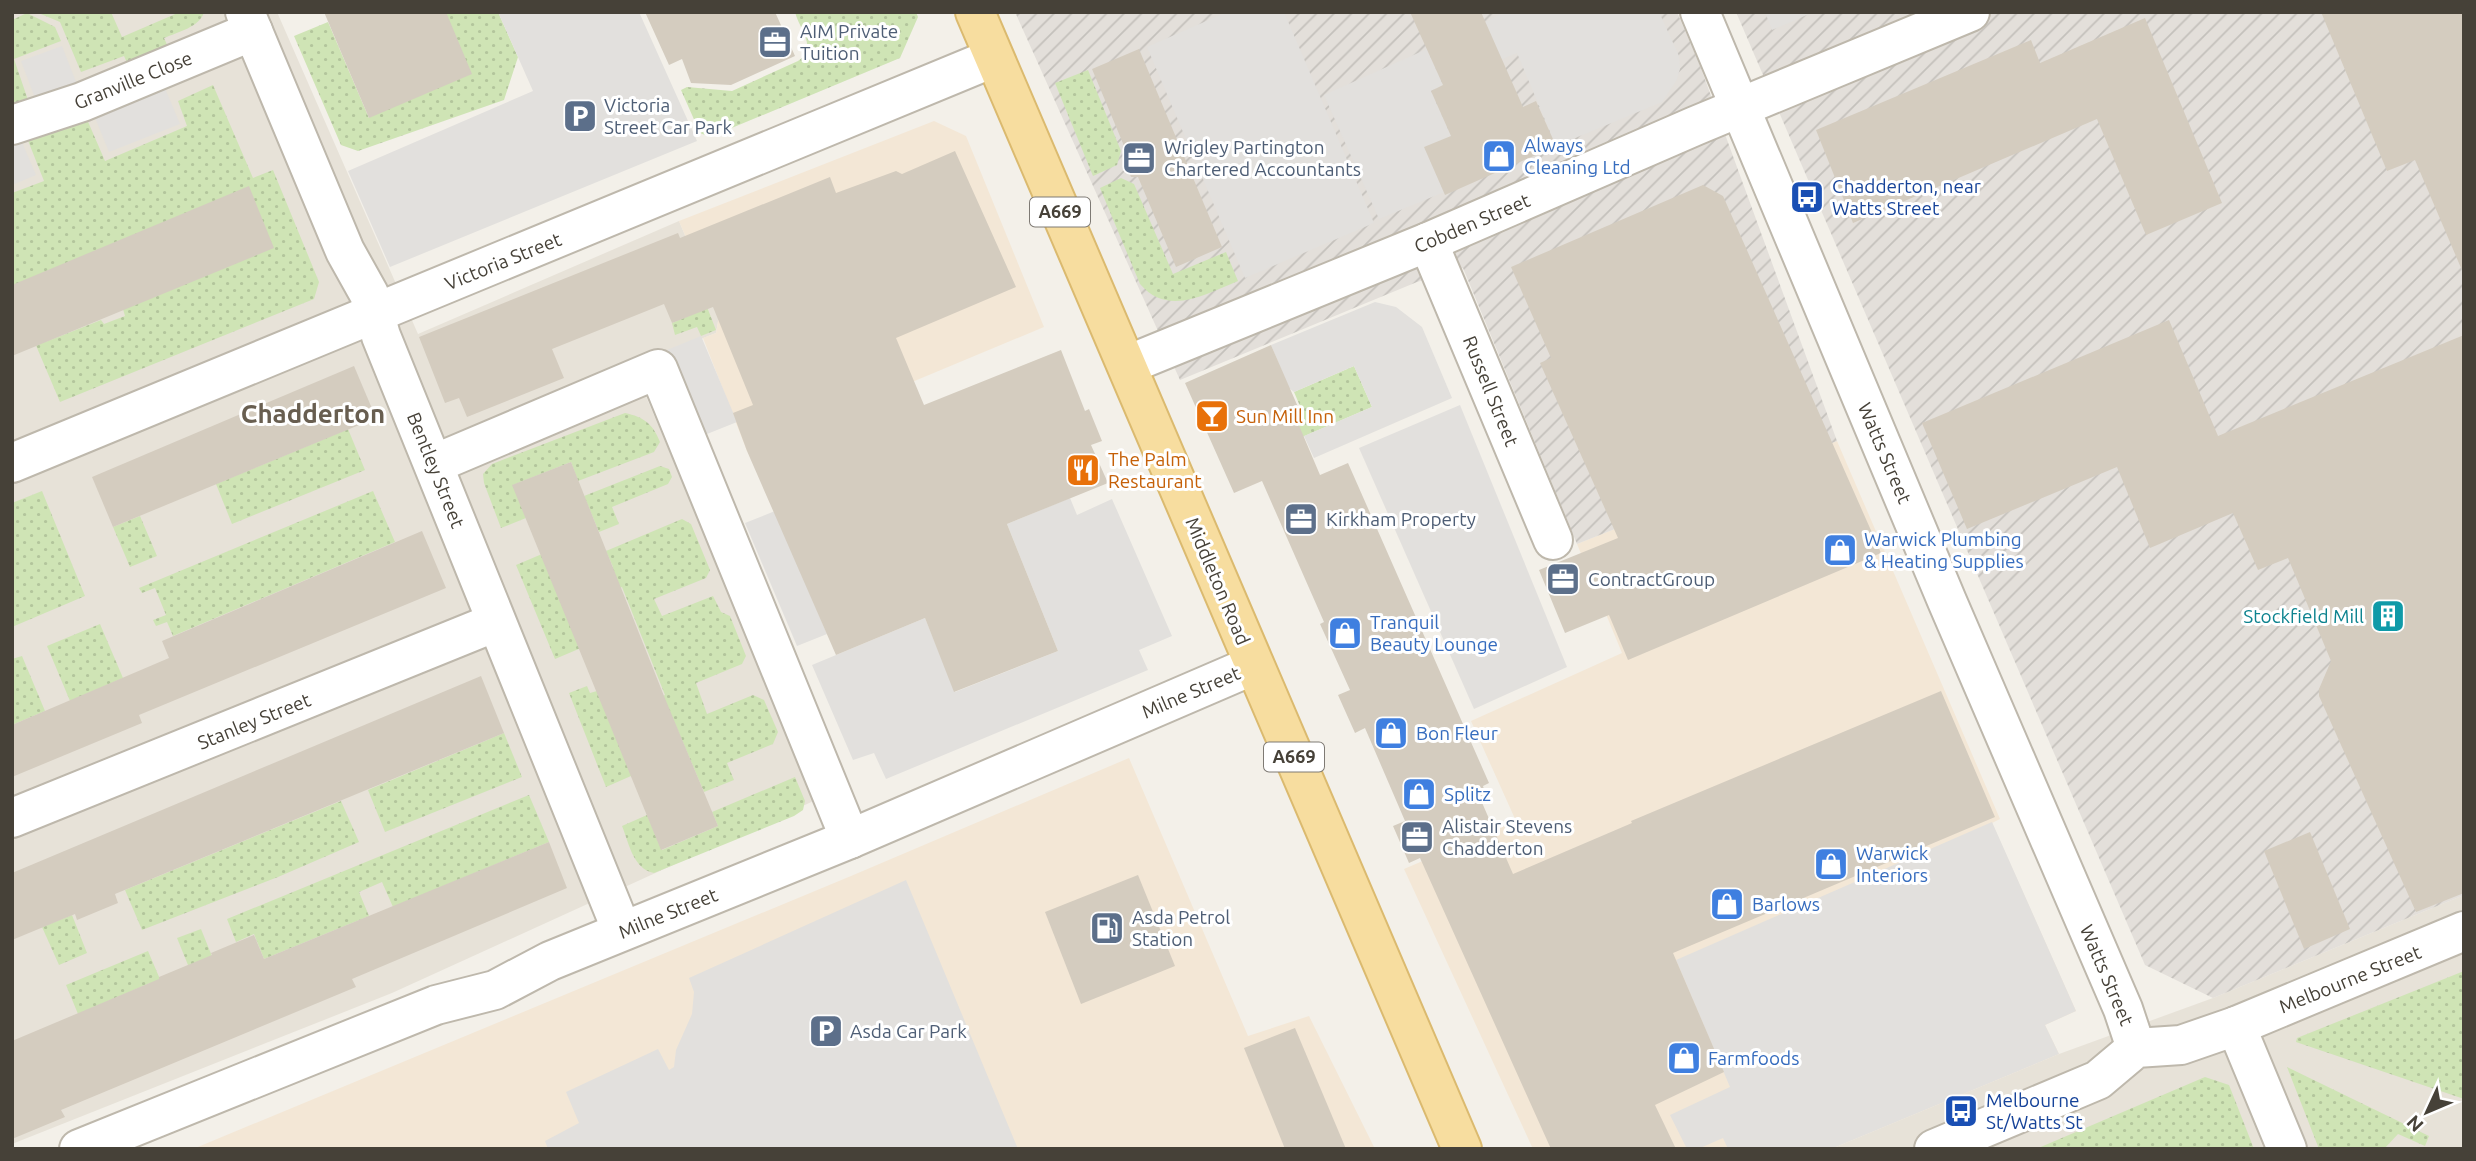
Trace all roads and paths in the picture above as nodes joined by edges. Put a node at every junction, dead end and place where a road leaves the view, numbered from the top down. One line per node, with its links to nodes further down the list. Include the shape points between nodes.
1 (975, 12): 5 (main road, Middleton Road / A669)
2 (1700, 12): 6 (street, Watts Street)
3 (1970, 12): 6 (street, Cobden Street)
4 (249, 21): 7 (street, Granville Close, via 82,102); 9 (street, Bentley Street)
5 (993, 58): 9 (street, Victoria Street); 10 (main road, Middleton Road / A669)
6 (1741, 108): 8 (street, Cobden Street); 21 (street, Watts Street)
7 (12, 125)
8 (1428, 242): 10 (street, Cobden Street); 13 (street, Russell Street)
9 (375, 314): 11 (street, Victoria Street); 12 (street, Bentley Street)
10 (1127, 365): 15 (main road, Middleton Road / A669)
11 (12, 463)
12 (434, 464): 14 (street, Bentley Street); 17 (street, via 658,369)
13 (1553, 540)
14 (496, 622): 16 (street, Stanley Street); 18 (street, Bentley Street)
15 (1254, 665): 17 (street, Milne Street); 23 (main road, Middleton Road / A669)
16 (12, 818)
17 (850, 839): 18 (street, Milne Street)
18 (622, 931): 22 (street, Milne Street, via 495,990 436,1005)
19 (2464, 931): 20 (street, Melbourne Street)
20 (2236, 1026): 21 (street, Melbourne Street, via 2181,1045); 25 (street)
21 (2136, 1048): 24 (street, via 2098,1080)
22 (79, 1149)
23 (1462, 1149)
24 (1934, 1149)
25 (2287, 1149)

